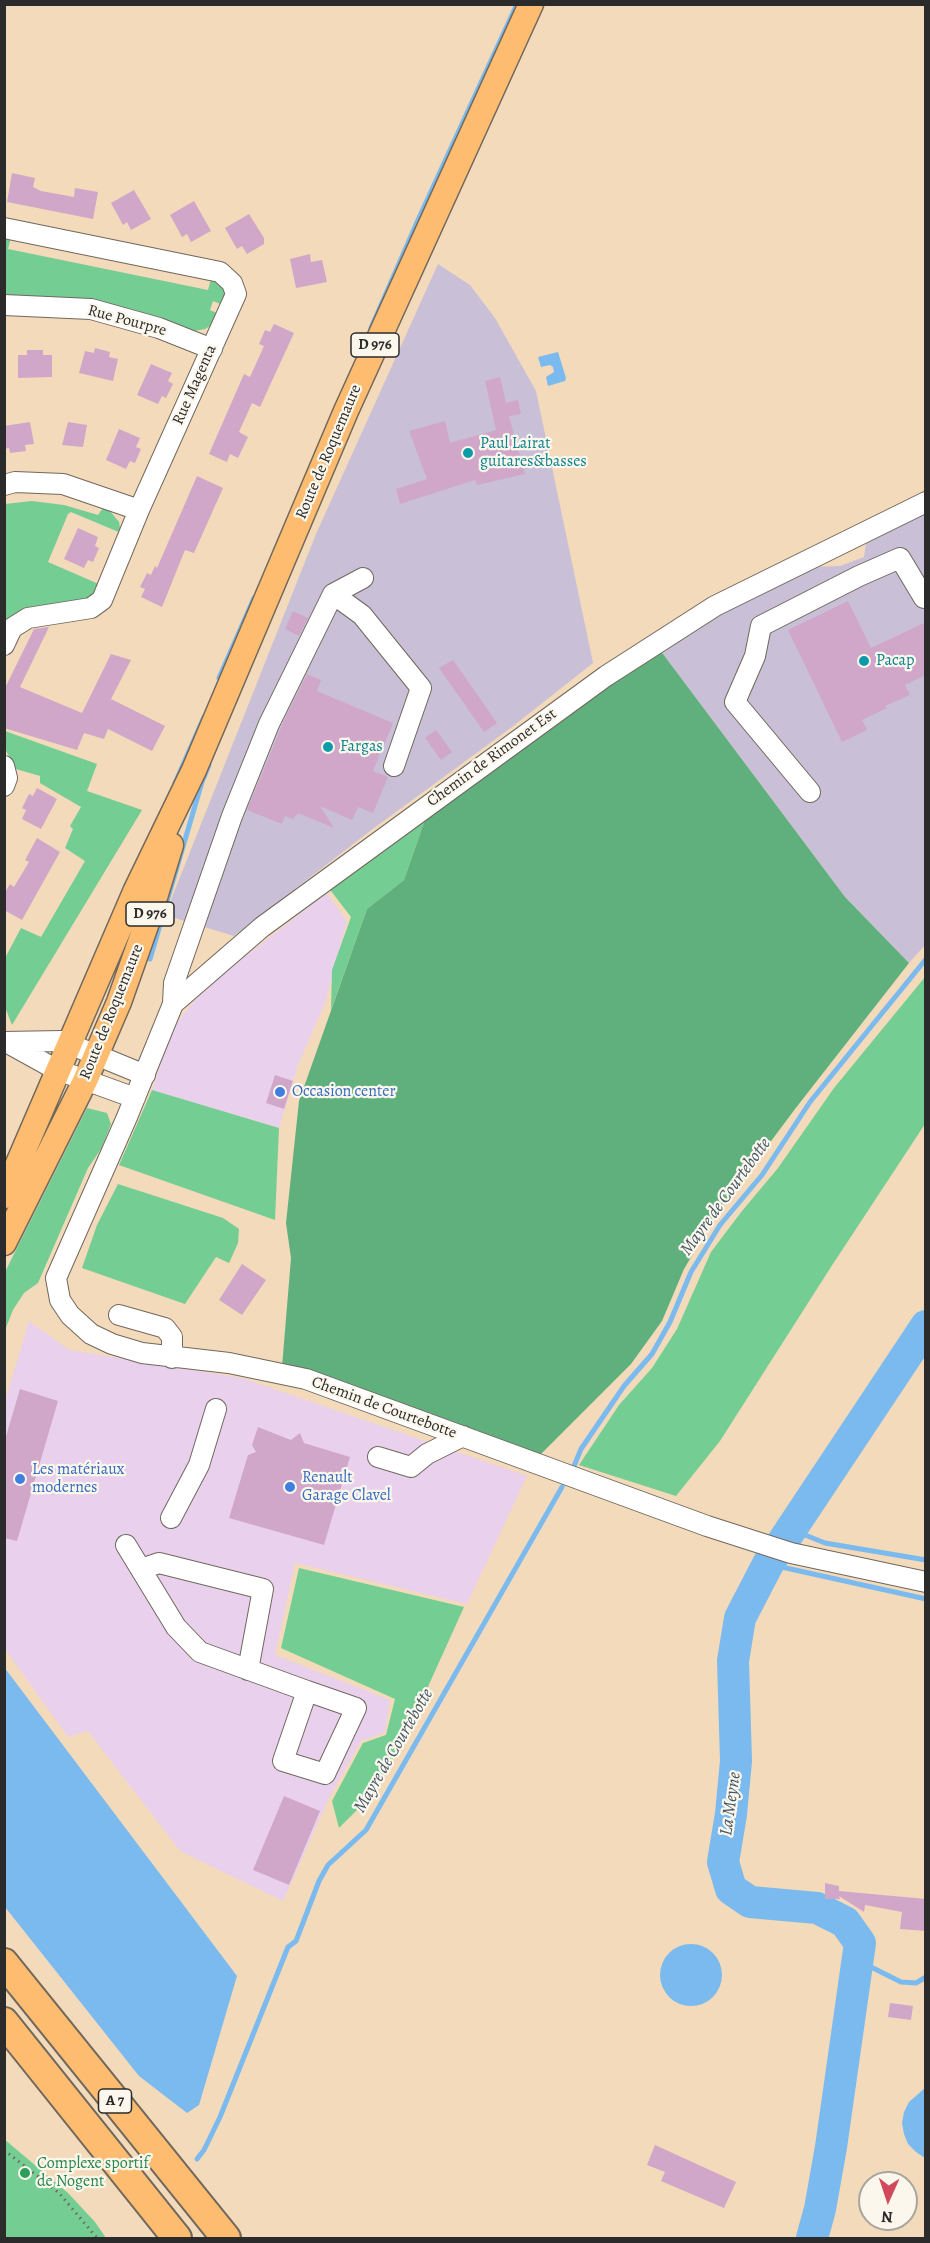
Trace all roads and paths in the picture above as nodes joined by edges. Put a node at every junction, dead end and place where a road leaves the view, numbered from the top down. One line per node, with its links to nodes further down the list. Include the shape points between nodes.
1 (531, 4): 14 (main road, Route de Roquemaure / D 976, via 346,411)
2 (4, 228): 4 (street, Rue Magenta, via 220,272 232,283 236,294)
3 (4, 305): 4 (street, Rue Pourpre, via 91,309 159,328)
4 (212, 349): 7 (street, Rue Magenta)
5 (4, 485): 7 (street, via 63,484)
6 (926, 502): 17 (street, Chemin de Rimonet Est, via 716,606 606,676 262,927)
7 (139, 510): 11 (street, Rue Magenta, via 102,600 91,608 28,618 12,628)
8 (363, 578): 9 (street)
9 (333, 594): 13 (street, via 362,615 422,688); 17 (street, via 269,724 232,816 174,983)
10 (926, 597): 16 (street, via 900,558 761,626 755,656 735,702)
11 (4, 645)
12 (4, 766): 15 (street)
13 (394, 766)
14 (194, 770): 19 (main road, Route de Roquemaure / D 976, via 135,892); 20 (main road, Route de Roquemaure / D 976, via 150,917)
15 (4, 786)
16 (810, 792)
17 (173, 1004): 22 (street, Chemin de Rimonet Est)
18 (5, 1042): 19 (street); 21 (street)
19 (71, 1044): 20 (street); 21 (main road, Route de Roquemaure / D 976)
20 (97, 1054): 22 (street); 23 (main road, Route de Roquemaure / D 976)
21 (60, 1071): 23 (street); 25 (main road, Route de Roquemaure / D 976)
22 (145, 1074): 24 (street, Chemin de Rimonet Est)
23 (85, 1081): 24 (street); 26 (main road, Route de Roquemaure / D 976)
24 (135, 1098): 28 (street, Chemin de Courtebotte, via 56,1278 60,1300 91,1334 142,1353)
25 (4, 1196)
26 (4, 1243)
27 (119, 1315): 28 (street, via 165,1328 172,1337)
28 (172, 1358): 30 (street, Chemin de Courtebotte, via 229,1363 306,1379)
29 (216, 1409): 32 (street, via 199,1465)
30 (463, 1436): 31 (street, via 411,1467); 35 (street, Chemin de Courtebotte, via 791,1553)
31 (378, 1457)
32 (171, 1518)
33 (126, 1545): 34 (street)
34 (141, 1569): 36 (street, via 176,1628 200,1652); 36 (street, via 159,1563 263,1589)
35 (926, 1582)
36 (248, 1670): 37 (street)
37 (307, 1692)
38 (4, 1963): 43 (highway, A 7)
39 (4, 2022): 42 (highway, A 7)
40 (4, 2150): 41 (path, via 58,2193)
41 (97, 2238)
42 (177, 2238)
43 (226, 2238)

